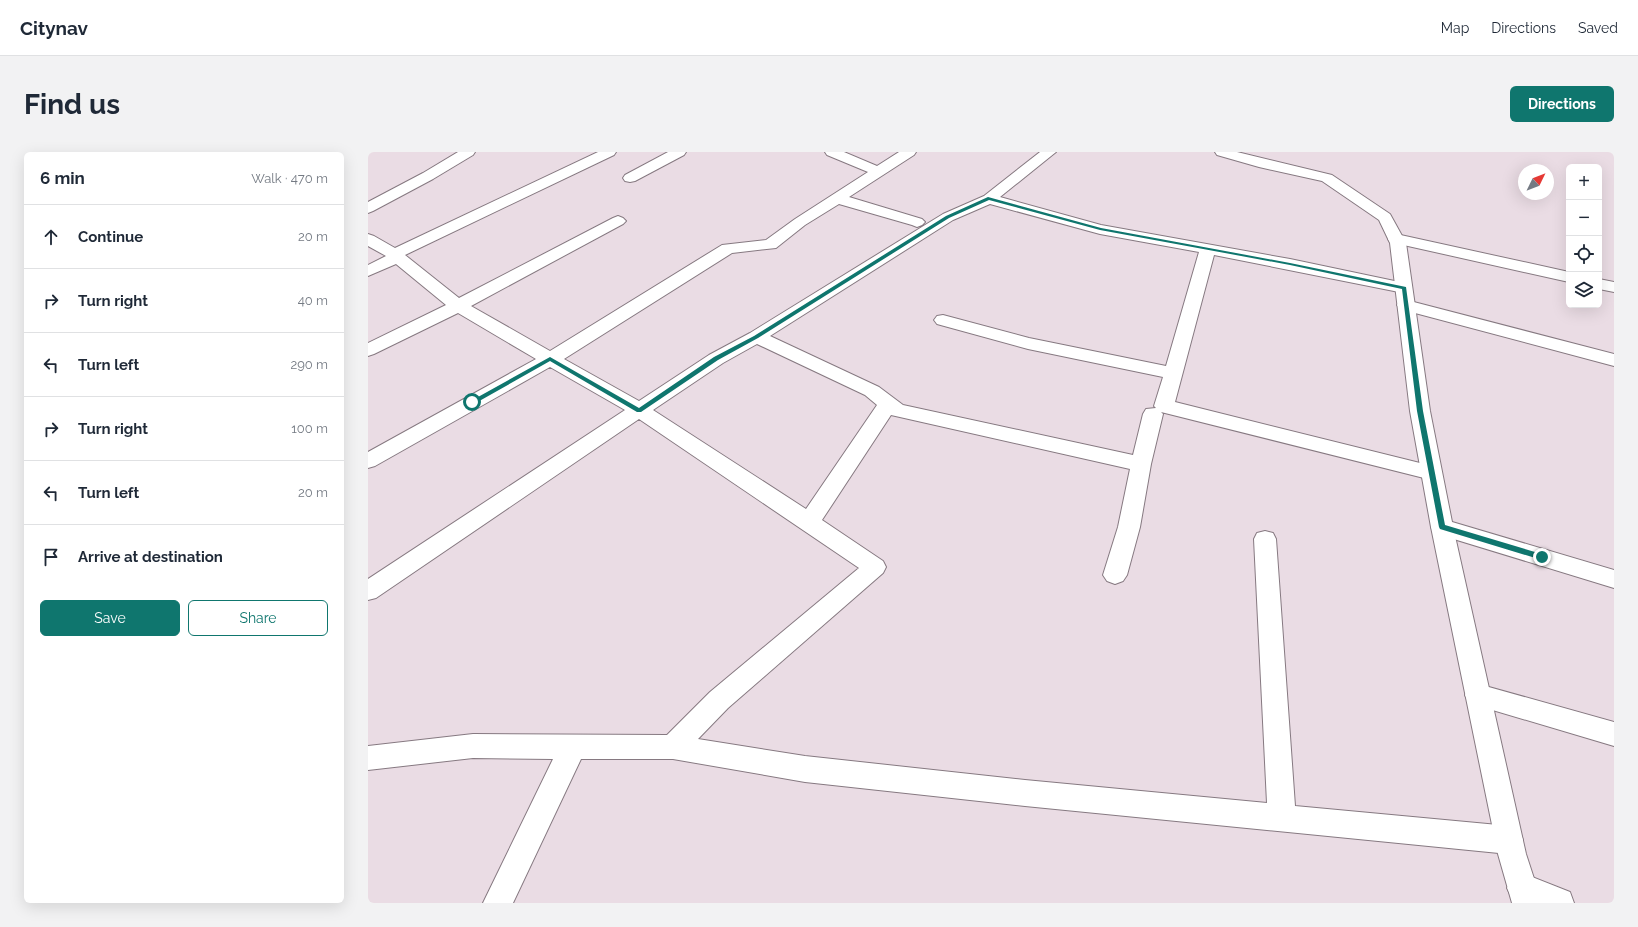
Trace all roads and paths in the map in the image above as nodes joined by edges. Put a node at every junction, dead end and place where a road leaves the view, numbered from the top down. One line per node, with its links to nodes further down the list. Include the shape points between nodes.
1 (468, 152): 12 (street)
2 (609, 152): 18 (street)
3 (679, 152): 9 (street)
4 (832, 152): 8 (street)
5 (909, 152): 8 (street)
6 (1049, 152): 11 (street)
7 (1222, 152): 16 (street, via 1327,178 1385,217)
8 (877, 171): 10 (street)
9 (630, 178)
10 (836, 198): 14 (street); 28 (street, via 770,245 728,248)
11 (988, 198): 17 (street, via 1100,229); 26 (street, via 948,217)
12 (368, 208)
13 (618, 221): 24 (street)
14 (917, 222)
15 (368, 239): 18 (street)
16 (1396, 239): 20 (street); 23 (street)
17 (1208, 249): 23 (street, via 1290,264); 30 (street)
18 (396, 256): 19 (street); 24 (street)
19 (368, 270)
20 (1566, 276)
21 (1602, 285): 22 (street)
22 (1614, 287)
23 (1405, 297): 29 (street); 36 (street, via 1420,411)
24 (458, 306): 27 (street); 28 (street)
25 (943, 320): 30 (street, via 1028,343)
26 (756, 337): 31 (street, via 872,391); 32 (street, via 716,359)
27 (368, 350)
28 (550, 359): 32 (street); 34 (street)
29 (1614, 360)
30 (1174, 373): 36 (street, via 1164,406)
31 (888, 404): 35 (street, via 897,410); 37 (street)
32 (639, 410): 37 (street); 42 (street)
33 (1153, 414): 35 (street)
34 (368, 461)
35 (1141, 464): 40 (street, via 1129,527)
36 (1432, 473): 38 (street)
37 (809, 522): 46 (street, via 875,567 719,700)
38 (1442, 527): 41 (street); 43 (street)
39 (1265, 539): 48 (street)
40 (1115, 575)
41 (1614, 579)
42 (369, 589)
43 (1478, 695): 44 (street); 49 (street)
44 (1614, 734)
45 (573, 746): 46 (street); 47 (street, via 473,746); 51 (street)
46 (673, 747): 48 (street, via 805,769)
47 (368, 758)
48 (1282, 818): 49 (street)
49 (1509, 840): 50 (street)
50 (1524, 896): 52 (street)
51 (498, 903)
52 (1559, 903)

